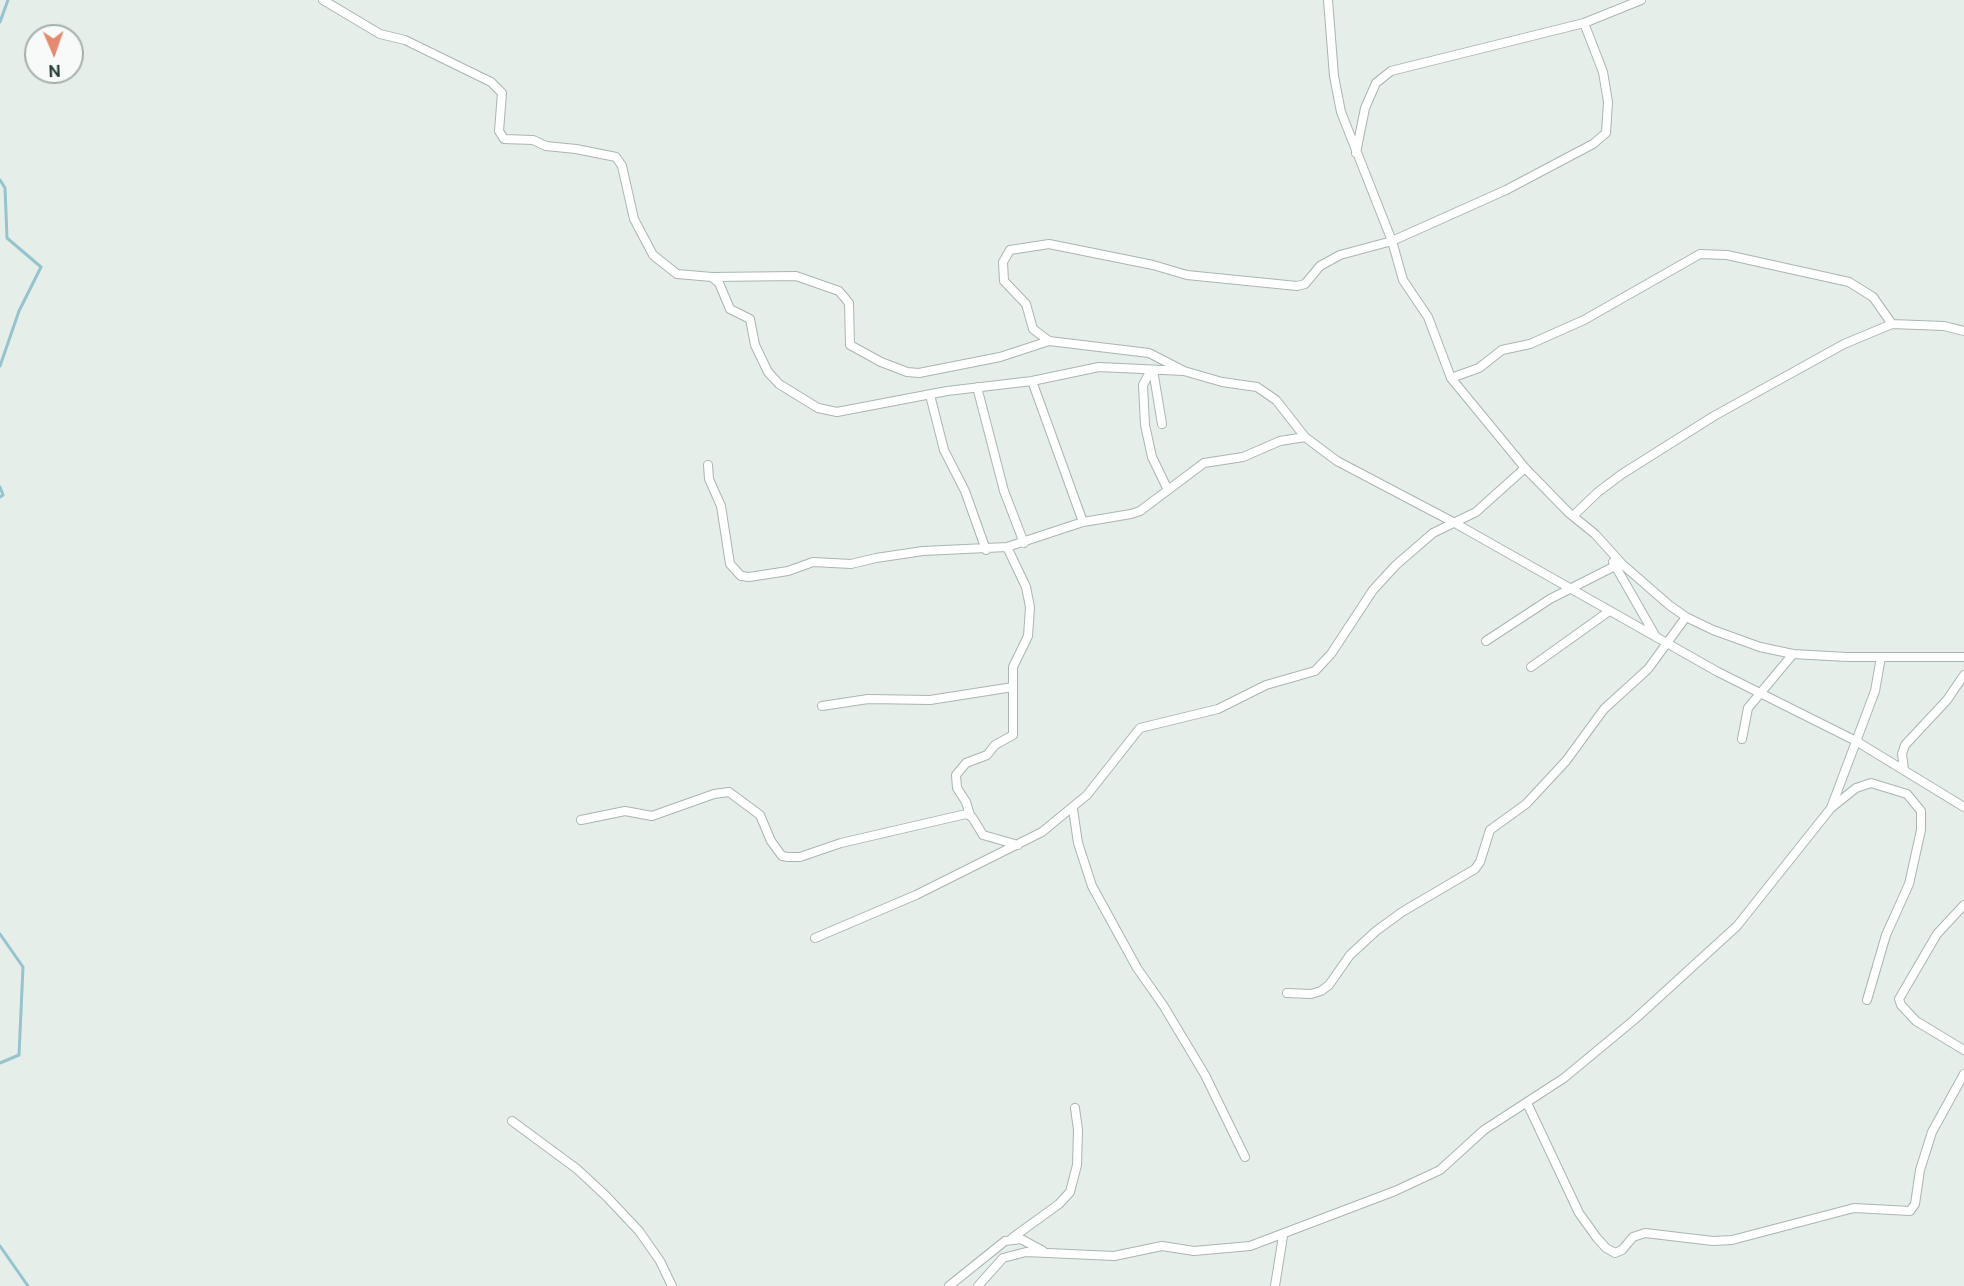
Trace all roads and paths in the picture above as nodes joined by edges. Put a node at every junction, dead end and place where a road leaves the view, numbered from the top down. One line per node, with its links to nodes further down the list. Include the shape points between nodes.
1 (323, 0): 7 (street, via 380,34 405,40 491,82 502,93 499,131 504,139 533,140 546,146 616,158 622,166 634,219 653,255 677,274)
2 (1328, 0): 5 (street, via 1335,87)
3 (1641, 0): 4 (street)
4 (1584, 23): 5 (street, via 1391,71 1381,77 1368,99 1360,121); 6 (street, via 1603,72 1608,112 1606,133 1593,144 1506,190)
5 (1356, 156): 6 (street)
6 (1392, 242): 10 (street, via 1340,255 1320,266 1305,284 1288,287 1187,275 1056,245 1010,250 1003,262 1004,281 1026,304 1033,329); 13 (street, via 1402,280 1428,318)
7 (712, 277): 10 (street, via 796,276 834,288 849,303 850,345 907,372 1000,357); 16 (street, via 730,309 750,319 755,345 768,372 808,403 831,412)
8 (1892, 324): 9 (street, via 1944,326); 13 (street, via 1872,297 1849,282 1727,255 1700,254 1584,320 1530,344 1502,350 1479,368); 22 (street, via 1829,351 1714,416 1622,474)
9 (1964, 331)
10 (1049, 341): 12 (street, via 1149,354)
11 (1152, 370): 12 (street); 14 (street, via 1099,367); 17 (street); 21 (street, via 1143,385 1145,425 1152,457)
12 (1184, 371): 18 (street, via 1264,391)
13 (1451, 378): 20 (street)
14 (1032, 381): 15 (street); 23 (street)
15 (977, 387): 16 (street); 25 (street, via 1004,491)
16 (930, 395): 28 (street, via 944,450 966,491)
17 (1162, 424)
18 (1305, 437): 21 (street, via 1280,441 1243,457 1204,463); 24 (street, via 1337,461)
19 (708, 465): 28 (street, via 721,506 730,564 741,576 776,574 813,562 851,564 915,552)
20 (1525, 468): 22 (street); 24 (street, via 1476,512)
21 (1167, 488): 23 (street, via 1140,511)
22 (1574, 516): 26 (street)
23 (1083, 522): 25 (street)
24 (1453, 522): 30 (street); 49 (street, via 1433,533 1396,565 1373,590 1331,654 1315,671 1266,685 1218,709 1140,728)
25 (1024, 543): 27 (street)
26 (1604, 543): 29 (street); 32 (street, via 1622,564)
27 (1007, 547): 28 (street); 41 (street, via 1026,587 1030,607 1028,636 1013,667)
28 (986, 550)
29 (1615, 566): 30 (street); 33 (street)
30 (1568, 589): 31 (street); 34 (street)
31 (1608, 612): 33 (street); 39 (street)
32 (1686, 617): 35 (street); 36 (street, via 1738,640)
33 (1657, 638): 35 (street)
34 (1486, 641)
35 (1667, 644): 42 (street); 55 (street, via 1639,680 1604,709 1566,761 1526,804 1490,830 1475,869 1376,931 1321,991)
36 (1793, 654): 37 (street); 42 (street)
37 (1881, 657): 38 (street); 45 (street, via 1875,691)
38 (1964, 657)
39 (1531, 667)
40 (1964, 675): 46 (street, via 1905,745)
41 (1013, 687): 43 (street, via 930,700 868,699); 50 (street, via 1013,735 995,745 987,755 966,763 956,775 957,788)
42 (1758, 693): 44 (street, via 1744,716); 45 (street)
43 (822, 706)
44 (1742, 739)
45 (1856, 741): 46 (street); 48 (street)
46 (1904, 770): 47 (street)
47 (1964, 807)
48 (1831, 808): 56 (street, via 1856,788 1871,783 1907,794 1921,811 1909,884 1886,935); 59 (street, via 1727,938 1590,1057)
49 (1073, 809): 52 (street); 62 (street, via 1078,843 1092,886 1137,968 1205,1075)
50 (970, 815): 51 (street, via 841,843 794,858 782,856 760,815 729,792 652,816 625,811); 52 (street, via 983,835)
51 (581, 820)
52 (1018, 845): 54 (street)
53 (1964, 905): 57 (street, via 1937,934 1899,999 1916,1021)
54 (815, 938)
55 (1287, 993)
56 (1867, 1000)
57 (1964, 1050)
58 (1964, 1074): 59 (street, via 1932,1132 1910,1211 1854,1208 1732,1240 1645,1233 1615,1252 1597,1238 1579,1213)
59 (1527, 1103): 63 (street, via 1484,1130 1440,1170)
60 (1075, 1108): 64 (street, via 1077,1165 1070,1192)
61 (512, 1120): 66 (street, via 578,1169 606,1196 639,1231)
62 (1245, 1157)
63 (1283, 1236): 65 (street, via 1250,1246 1202,1251 1173,1246 1114,1256); 69 (street)
64 (1012, 1238): 65 (street); 67 (street)
65 (1043, 1251): 68 (street, via 1003,1258)
66 (672, 1286)
67 (949, 1286)
68 (978, 1286)
69 (1275, 1286)

